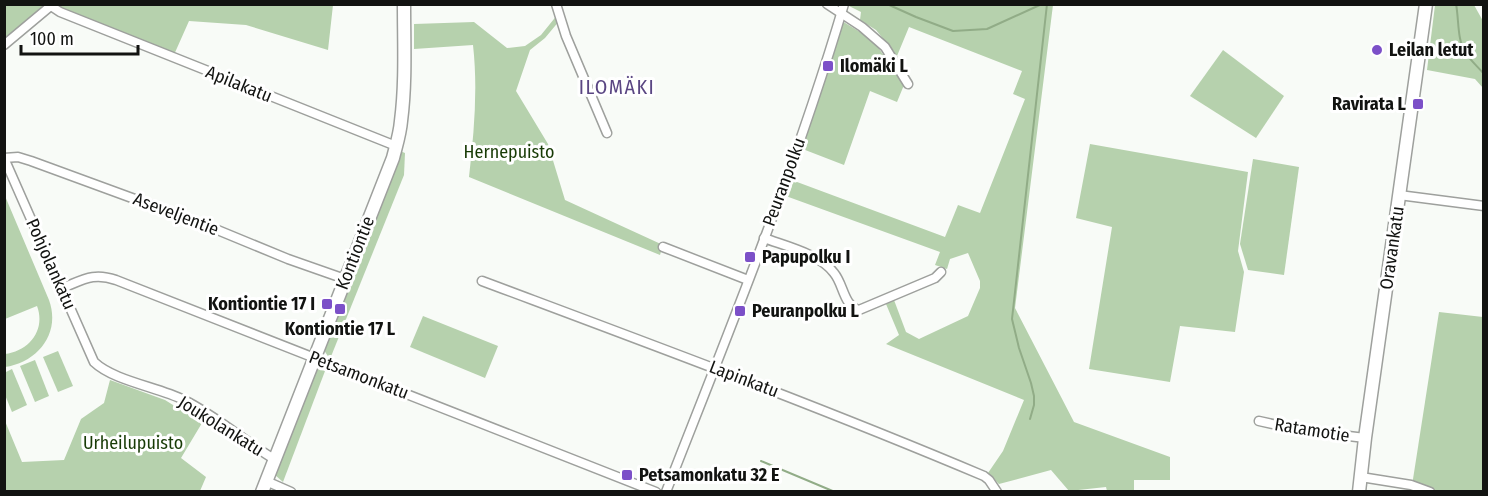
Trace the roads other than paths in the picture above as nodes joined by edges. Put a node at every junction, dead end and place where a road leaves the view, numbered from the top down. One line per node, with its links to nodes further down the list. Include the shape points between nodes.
1 (404, 4): 10 (street, Kontiontie, via 402,110)
2 (556, 4): 9 (street)
3 (827, 4): 6 (street)
4 (1426, 4): 12 (street, Oravankatu)
5 (52, 5): 7 (street); 10 (street, Apilakatu, via 60,12)
6 (842, 9): 8 (street, via 885,47); 14 (street, Peuranpolku)
7 (4, 45)
8 (908, 84)
9 (607, 133)
10 (396, 146): 17 (street, Kontiontie)
11 (4, 158): 17 (street, Aseveljentie, via 31,160); 20 (street, Pohjolankatu)
12 (1399, 195): 13 (street); 25 (street, Oravankatu)
13 (1484, 206)
14 (764, 238): 16 (street, via 824,263 838,278 850,305 859,310); 18 (street, Peuranpolku)
15 (663, 247): 18 (street)
16 (941, 272)
17 (345, 279): 21 (street, Kontiontie)
18 (748, 280): 22 (street, Peuranpolku)
19 (482, 281): 22 (street, Lapinkatu)
20 (62, 288): 21 (street, Petsamonkatu, via 91,277 108,277); 23 (street, Pohjolankatu, via 88,351)
21 (315, 357): 26 (street, Kontiontie); 30 (street, Petsamonkatu)
22 (715, 368): 31 (street, Peuranpolku); 32 (street, Lapinkatu, via 984,476)
23 (100, 369): 26 (street, Joukolankatu, via 182,399)
24 (1259, 421): 25 (street, Ratamotie)
25 (1365, 438): 27 (street, Oravankatu)
26 (274, 459): 28 (street, Kontiontie)
27 (1360, 477): 33 (street, Oravankatu); 34 (street)
28 (264, 486): 29 (street)
29 (291, 492)
30 (656, 492)
31 (666, 492)
32 (997, 492)
33 (1359, 492)
34 (1430, 492)

